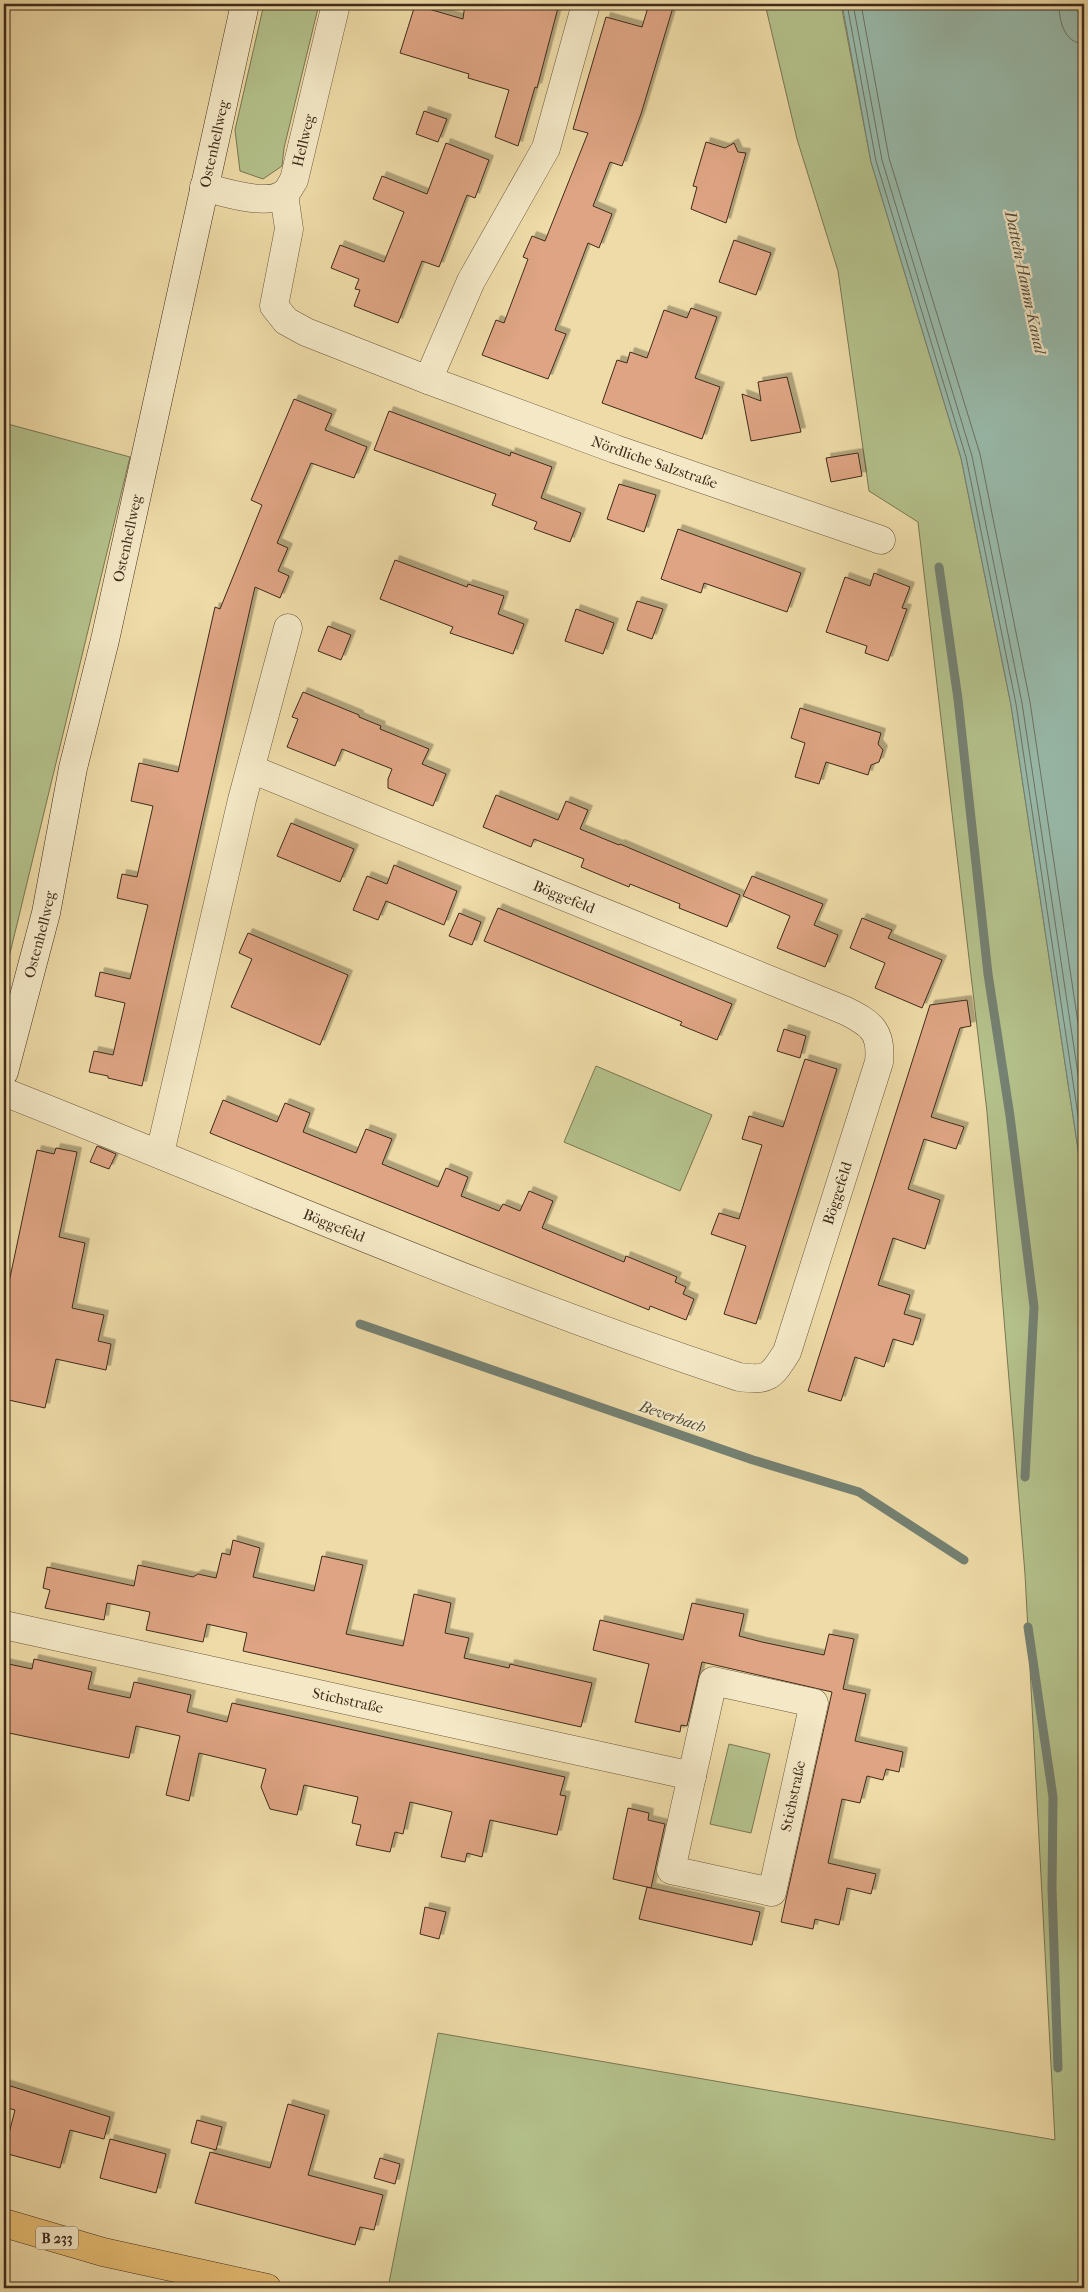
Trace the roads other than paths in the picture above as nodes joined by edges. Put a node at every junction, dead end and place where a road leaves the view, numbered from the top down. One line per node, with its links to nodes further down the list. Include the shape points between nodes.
1 (245, 4): 4 (street, Ostenhellweg)
2 (336, 4): 5 (street, Hellweg, via 301,156 294,180)
3 (586, 4): 6 (street, via 546,148 471,280)
4 (204, 187): 5 (street, via 267,199); 10 (street, Ostenhellweg, via 105,640 73,768 46,913)
5 (284, 194): 6 (street, Nördliche Salzstraße, via 288,230 274,306 286,321 306,332)
6 (428, 380): 7 (street, Nördliche Salzstraße, via 615,449)
7 (880, 540)
8 (288, 628): 9 (street)
9 (251, 769): 12 (street); 12 (street, Böggefeld, via 846,1011 865,1020 876,1032 880,1046 878,1062 787,1352 768,1378 739,1377 631,1342)
10 (4, 1072)
11 (4, 1092): 12 (street, Böggefeld)
12 (160, 1153)
13 (4, 1625): 14 (street, Stichstraße)
14 (692, 1776): 14 (street, Stichstraße, via 671,1870 772,1892 814,1703 713,1681)
15 (4, 2223): 16 (main road, B 233, via 103,2252)
16 (267, 2288)

